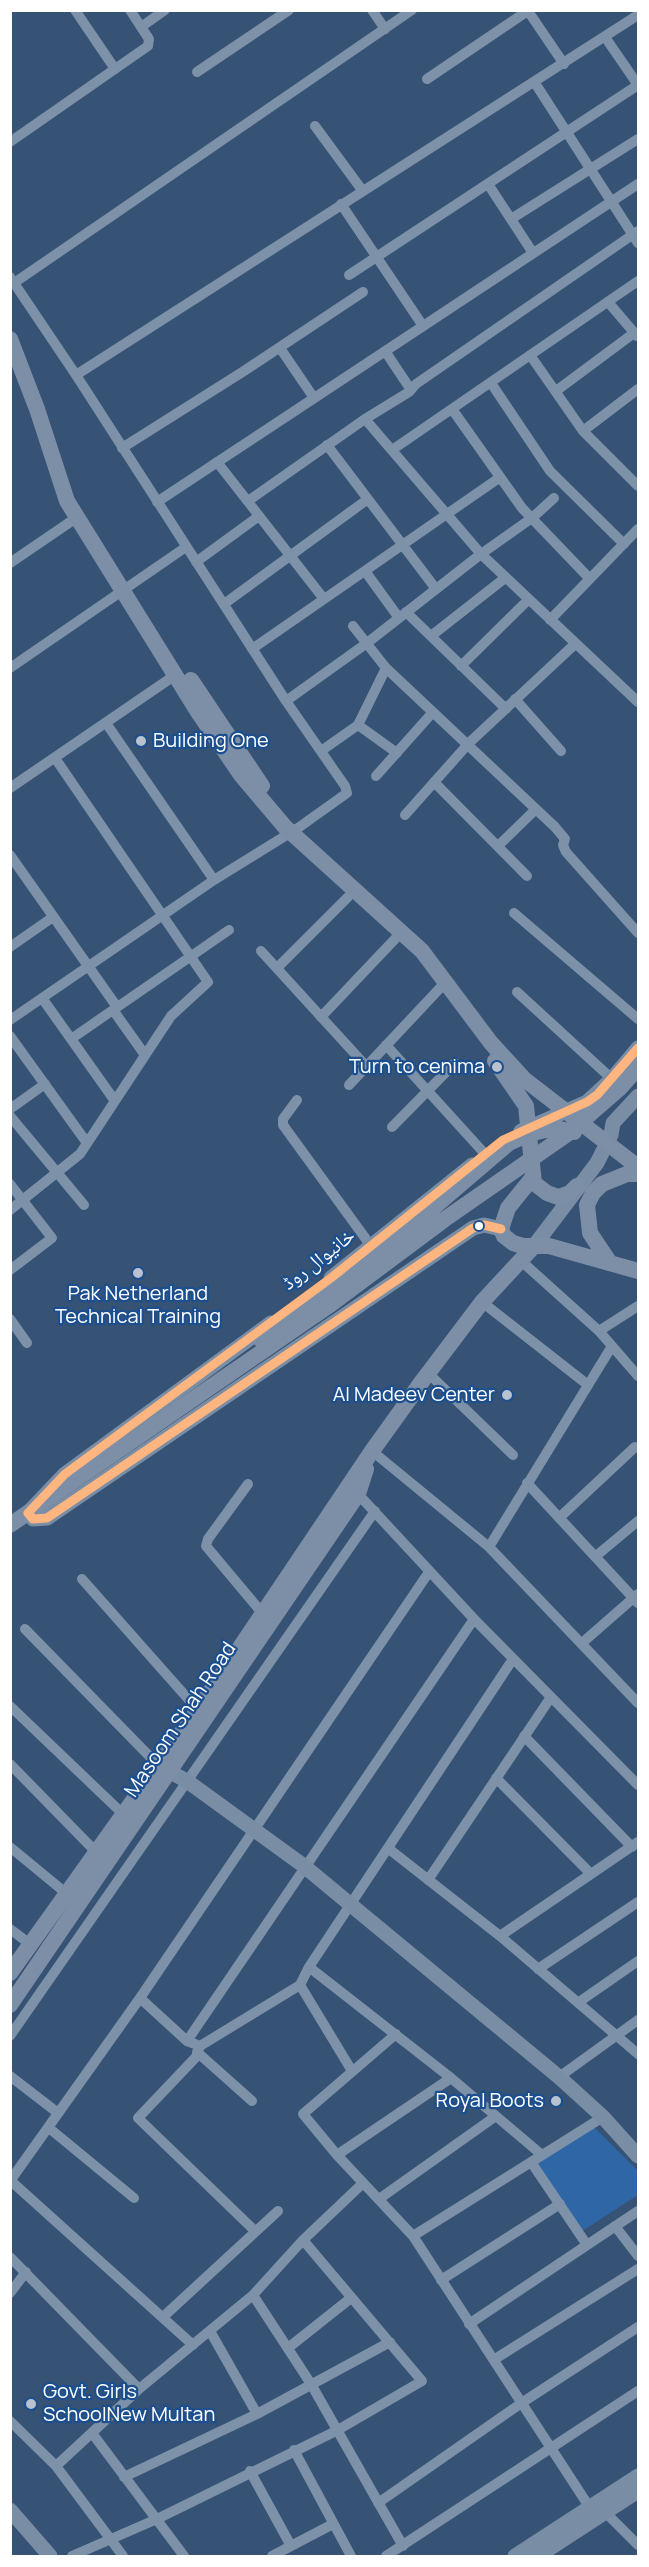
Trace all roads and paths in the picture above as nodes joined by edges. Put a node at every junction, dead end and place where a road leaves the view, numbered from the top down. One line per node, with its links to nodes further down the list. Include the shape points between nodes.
1 (75, 10): 13 (street)
2 (129, 10): 9 (street)
3 (165, 10): 9 (street)
4 (289, 10): 14 (street)
5 (372, 10): 10 (street)
6 (412, 10): 10 (street)
7 (529, 11): 12 (street); 15 (street)
8 (639, 15): 11 (street)
9 (141, 27): 13 (street, via 149,39 148,46)
10 (385, 29): 33 (street)
11 (605, 37): 12 (street); 17 (street)
12 (564, 64): 16 (street)
13 (115, 69): 21 (street)
14 (197, 72)
15 (427, 79)
16 (535, 83): 19 (street); 25 (street)
17 (638, 85): 19 (street)
18 (315, 126): 25 (street)
19 (567, 132): 22 (street); 23 (street)
20 (639, 139): 22 (street)
21 (10, 142)
22 (591, 169): 26 (street); 28 (street)
23 (488, 184): 28 (street); 31 (street)
24 (639, 184): 26 (street)
25 (362, 190): 27 (street)
26 (612, 201): 29 (street); 30 (street)
27 (341, 204): 31 (street); 44 (street)
28 (511, 219): 30 (street)
29 (637, 237): 47 (street)
30 (533, 253): 37 (street)
31 (377, 257): 32 (street); 37 (street)
32 (349, 275)
33 (12, 280): 44 (street)
34 (639, 281): 36 (street)
35 (363, 292): 40 (street)
36 (608, 302): 38 (street); 42 (street)
37 (423, 326): 41 (street)
38 (636, 335): 48 (street)
39 (10, 339): 43 (main road)
40 (280, 348): 49 (street); 54 (street)
41 (385, 351): 47 (street); 49 (street)
42 (531, 355): 45 (street); 48 (street)
43 (15, 364): 65 (main road)
44 (76, 375): 54 (street)
45 (491, 383): 50 (street); 68 (street, via 550,471)
46 (639, 389): 52 (street)
47 (411, 390): 51 (street)
48 (556, 391): 52 (street)
49 (314, 398): 56 (street)
50 (452, 410): 55 (street); 57 (street)
51 (365, 419): 53 (street); 55 (street)
52 (584, 431): 58 (street)
53 (327, 445): 60 (street); 61 (street)
54 (122, 448): 62 (street)
55 (392, 450): 63 (street)
56 (217, 462): 61 (street); 62 (street)
57 (499, 478): 63 (street); 66 (street)
58 (639, 486)
59 (554, 498): 66 (street)
60 (368, 499): 69 (street); 72 (street)
61 (248, 501): 64 (street)
62 (157, 502): 70 (street)
63 (447, 514): 69 (street); 71 (street)
64 (259, 516): 72 (street); 74 (street)
65 (76, 518): 73 (street); 79 (main road)
66 (532, 518): 71 (street); 77 (street)
67 (639, 529): 68 (street)
68 (624, 544): 77 (street)
69 (402, 545): 75 (street); 78 (street)
70 (186, 547): 74 (street); 79 (street)
71 (481, 554): 76 (street); 78 (street)
72 (290, 556): 80 (street); 82 (street)
73 (11, 562)
74 (196, 562): 82 (street)
75 (365, 571): 80 (street); 83 (street)
76 (505, 578): 81 (street); 86 (street)
77 (590, 579): 84 (street)
78 (436, 589): 83 (street)
79 (122, 591): 90 (main road); 92 (street)
80 (324, 599): 89 (street)
81 (528, 600): 84 (street); 91 (street)
82 (224, 604): 89 (street)
83 (402, 615): 86 (street); 87 (street)
84 (550, 620): 88 (street)
85 (353, 626): 87 (street)
86 (431, 636): 91 (street)
87 (367, 643): 93 (street); 96 (street)
88 (576, 644): 95 (street); 97 (street)
89 (252, 649): 96 (street)
90 (161, 650): 94 (main road); 112 (main road, via 191,680 259,782); 159 (main road, via 241,776 271,813 422,951 508,1062 543,1095)
91 (461, 666): 98 (street)
92 (10, 668)
93 (386, 668): 99 (street); 101 (street)
94 (171, 678): 100 (street); 113 (main road, via 238,786)
95 (516, 699): 98 (street); 104 (street)
96 (286, 701): 103 (street)
97 (639, 702)
98 (506, 709): 102 (street)
99 (433, 712): 102 (street); 105 (street)
100 (106, 723): 106 (street); 118 (street)
101 (358, 724): 103 (street); 105 (street)
102 (469, 743): 108 (street); 110 (street)
103 (321, 751): 112 (street, via 347,793)
104 (561, 751)
105 (397, 753): 107 (street)
106 (55, 758): 109 (street); 121 (street)
107 (376, 776)
108 (434, 782): 111 (street); 114 (street)
109 (10, 788)
110 (537, 809): 114 (street); 124 (street, via 565,839 566,852)
111 (405, 814)
112 (298, 828): 113 (street); 153 (main road, via 416,932 454,976 509,1052)
113 (280, 837): 118 (street); 119 (main road)
114 (498, 846): 117 (street)
115 (10, 855): 116 (street)
116 (15, 870): 122 (street)
117 (527, 876)
118 (214, 880): 121 (street)
119 (348, 897): 125 (main road); 130 (street)
120 (514, 913): 136 (street)
121 (163, 915): 128 (street); 129 (street)
122 (53, 917): 126 (street); 129 (street)
123 (229, 930): 128 (street)
124 (639, 933)
125 (395, 939): 131 (main road); 135 (street)
126 (10, 947)
127 (261, 951): 130 (street)
128 (192, 956): 134 (street); 141 (street, via 208,982 171,1016)
129 (88, 967): 133 (street); 134 (street)
130 (277, 968): 135 (street)
131 (441, 987): 140 (street); 157 (main road, via 518,1092 526,1106)
132 (517, 992): 145 (street)
133 (42, 998): 137 (street); 139 (street)
134 (115, 1009): 139 (street); 141 (street)
135 (321, 1017): 144 (street)
136 (639, 1019)
137 (10, 1020)
138 (10, 1036): 147 (street)
139 (71, 1039): 152 (street)
140 (386, 1045): 144 (street); 149 (street)
141 (145, 1055): 152 (street)
142 (638, 1055): 145 (street, خانیوال روڈ); 192 (main road, خانیوال روڈ, via 620,1088 566,1135 265,1350)
143 (455, 1063): 149 (street)
144 (366, 1066): 148 (street)
145 (612, 1079): 153 (street, خانیوال روڈ, via 597,1095)
146 (639, 1080): 195 (main road, خانیوال روڈ, via 575,1139 244,1375)
147 (45, 1084): 154 (street); 158 (street)
148 (349, 1085)
149 (427, 1092): 156 (street); 160 (street)
150 (639, 1096): 159 (street, via 613,1123)
151 (297, 1100): 172 (street, via 283,1119 284,1125)
152 (115, 1101): 158 (street)
153 (576, 1107): 157 (street, خانیوال روڈ); 159 (main road)
154 (10, 1109)
155 (10, 1116): 163 (street)
156 (392, 1127)
157 (529, 1127): 160 (street, خانیوال روڈ); 165 (main road)
158 (87, 1143): 163 (street)
159 (614, 1143): 161 (main road); 162 (main road); 167 (street); 192 (main road, via 560,1129 529,1134 509,1143 405,1232)
160 (485, 1154): 172 (street, خانیوال روڈ)
161 (639, 1160)
162 (639, 1167)
163 (58, 1173): 168 (street); 169 (street)
164 (639, 1174): 175 (main road, via 627,1174 602,1184 587,1205 590,1233)
165 (533, 1176): 167 (main road, via 534,1183 552,1197 570,1193); 171 (main road, via 508,1208)
166 (10, 1184): 168 (street)
167 (577, 1186): 173 (street)
168 (24, 1200): 170 (street); 176 (street, via 52,1238)
169 (84, 1205)
170 (10, 1210)
171 (501, 1229): 173 (main road, via 513,1243); 195 (street, via 484,1225 473,1228 47,1518)
172 (371, 1246): 195 (street, خانیوال روڈ, via 65,1474)
173 (534, 1246): 174 (main road, Masoom Shah Road); 175 (main road, via 549,1246)
174 (519, 1259): 178 (main road, Masoom Shah Road); 181 (street)
175 (610, 1263): 177 (main road)
176 (10, 1270)
177 (639, 1271)
178 (482, 1302): 184 (main road, Masoom Shah Road); 186 (street)
179 (639, 1306): 181 (street)
180 (10, 1319): 182 (street)
181 (599, 1331): 183 (street)
182 (27, 1343)
183 (612, 1346): 185 (street); 186 (street)
184 (428, 1373): 188 (main road, Masoom Shah Road); 189 (street)
185 (639, 1376)
186 (588, 1385): 191 (street)
187 (635, 1447): 196 (street)
188 (372, 1451): 193 (main road, Masoom Shah Road); 200 (street); 205 (main road, Masoom Shah Road)
189 (513, 1455)
190 (248, 1484): 205 (street, via 206,1546)
191 (527, 1484): 196 (street); 200 (street)
192 (63, 1488): 195 (main road, خانیوال روڈ)
193 (358, 1494): 194 (street); 216 (main road, Masoom Shah Road)
194 (375, 1511): 202 (street); 218 (street)
195 (30, 1516): 198 (main road, خانیوال روڈ); 199 (main road, خانیوال روڈ)
196 (559, 1518): 201 (street)
197 (639, 1521): 201 (street)
198 (10, 1525)
199 (10, 1535)
200 (489, 1547): 208 (street)
201 (597, 1556): 204 (street)
202 (429, 1572): 206 (street); 221 (street)
203 (82, 1579): 213 (street)
204 (637, 1598): 208 (street)
205 (263, 1614): 213 (main road, Masoom Shah Road)
206 (474, 1619): 209 (street); 226 (street)
207 (25, 1629): 216 (street)
208 (582, 1643): 211 (street)
209 (513, 1659): 210 (street); 224 (street)
210 (551, 1697): 214 (street); 219 (street)
211 (639, 1703)
212 (10, 1706): 220 (street)
213 (198, 1710): 216 (main road, Masoom Shah Road)
214 (525, 1736): 217 (street); 222 (street)
215 (10, 1764): 225 (street)
216 (165, 1770): 218 (street); 220 (main road, Masoom Shah Road); 242 (main road, Masoom Shah Road)
217 (496, 1778): 227 (street); 228 (street)
218 (187, 1781): 221 (street); 246 (street)
219 (639, 1785)
220 (124, 1815): 225 (main road, Masoom Shah Road)
221 (253, 1831): 226 (street); 240 (street)
222 (635, 1844): 227 (street)
223 (10, 1847): 229 (street)
224 (389, 1849): 228 (street); 231 (street)
225 (97, 1853): 229 (main road, Masoom Shah Road)
226 (304, 1866): 231 (street); 247 (street)
227 (591, 1874): 233 (street)
228 (428, 1880): 233 (street)
229 (67, 1894): 234 (main road, Masoom Shah Road)
230 (639, 1902): 237 (street)
231 (351, 1905): 236 (street); 252 (street)
232 (10, 1929): 234 (street)
233 (500, 1936): 237 (street)
234 (30, 1944): 238 (main road, Masoom Shah Road)
235 (639, 1961): 241 (street)
236 (309, 1967): 239 (street); 244 (street)
237 (538, 1969): 241 (street)
238 (10, 1974)
239 (300, 1985): 248 (street); 250 (street)
240 (140, 1998): 247 (street); 255 (street)
241 (579, 2002): 245 (street)
242 (10, 2005)
243 (639, 2020): 245 (street)
244 (396, 2034): 250 (street); 253 (street)
245 (617, 2035): 249 (street); 252 (street)
246 (10, 2036)
247 (187, 2041): 248 (street)
248 (199, 2049): 254 (street); 271 (street, via 196,2057 138,2118)
249 (639, 2054)
250 (352, 2071): 259 (street, via 303,2114)
251 (10, 2076): 255 (street)
252 (559, 2077): 257 (street)
253 (451, 2078): 256 (street); 259 (street)
254 (252, 2101)
255 (58, 2113): 258 (street)
256 (496, 2116): 260 (street); 266 (street)
257 (603, 2117): 260 (street); 261 (street)
258 (49, 2128): 263 (street); 265 (street)
259 (337, 2155): 264 (street)
260 (542, 2155): 262 (street)
261 (639, 2156)
262 (531, 2162): 267 (street); 272 (street)
263 (11, 2181): 283 (street)
264 (363, 2183): 266 (street); 273 (street)
265 (134, 2198)
266 (379, 2199): 272 (street)
267 (560, 2204): 274 (street); 279 (street)
268 (278, 2211): 271 (street)
269 (639, 2211): 270 (street)
270 (615, 2226): 274 (street); 275 (street)
271 (254, 2230): 283 (street)
272 (413, 2236): 279 (street)
273 (303, 2240): 281 (street); 282 (street)
274 (587, 2245): 284 (street)
275 (639, 2256)
276 (10, 2257): 278 (street)
277 (639, 2269): 290 (street)
278 (26, 2272): 280 (street); 292 (street)
279 (441, 2280): 284 (street)
280 (10, 2293)
281 (253, 2295): 286 (street); 289 (street)
282 (351, 2298): 287 (street); 289 (street)
283 (163, 2317): 288 (street)
284 (469, 2324): 290 (street)
285 (639, 2326): 294 (street)
286 (210, 2331): 288 (street); 295 (street)
287 (390, 2342): 291 (street); 297 (street, via 422,2381)
288 (193, 2345): 292 (street)
289 (288, 2348): 291 (street)
290 (495, 2359): 294 (street)
291 (311, 2384): 295 (street); 297 (street)
292 (139, 2389): 298 (street)
293 (639, 2391): 299 (street)
294 (523, 2402): 299 (street); 306 (street)
295 (257, 2414): 304 (street)
296 (10, 2421): 301 (street)
297 (336, 2431): 300 (street); 306 (street)
298 (92, 2433): 301 (street); 304 (street)
299 (553, 2448): 307 (street); 315 (street)
300 (294, 2450): 302 (street); 311 (street)
301 (56, 2466): 312 (street)
302 (250, 2471): 310 (street); 314 (street)
303 (639, 2476): 307 (street)
304 (124, 2477): 310 (street)
305 (639, 2491): 309 (street)
306 (378, 2503): 315 (street)
307 (590, 2508): 323 (street)
308 (10, 2510): 316 (street)
309 (606, 2513): 313 (street); 324 (street)
310 (157, 2518): 312 (street); 319 (street)
311 (333, 2524): 314 (street); 321 (street)
312 (110, 2539): 317 (street); 318 (street)
313 (639, 2545)
314 (291, 2546): 320 (street)
315 (403, 2546): 322 (street)
316 (50, 2556)
317 (72, 2556)
318 (123, 2556)
319 (184, 2556)
320 (272, 2556)
321 (351, 2556)
322 (386, 2556)
323 (515, 2556)
324 (538, 2556)

